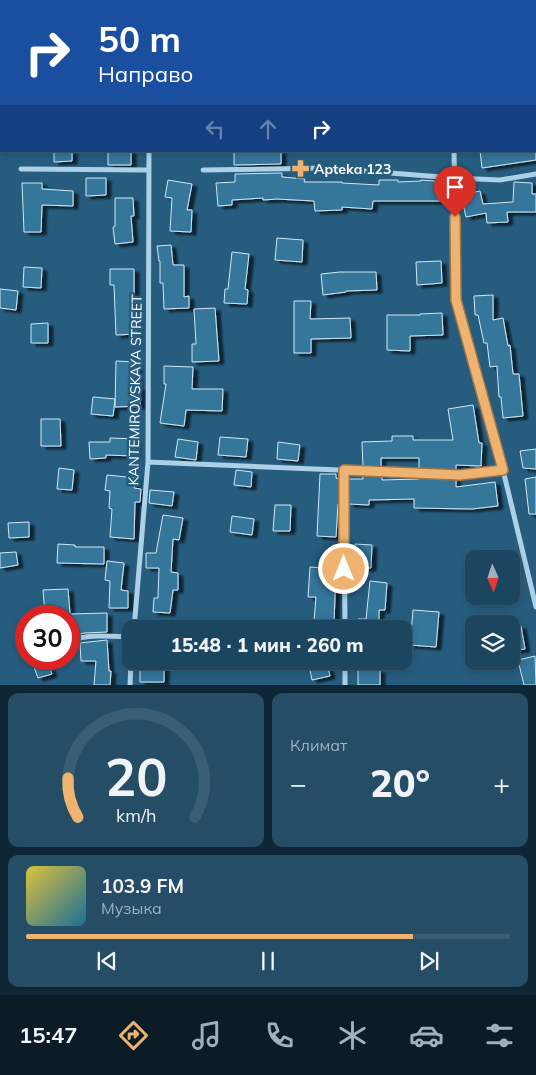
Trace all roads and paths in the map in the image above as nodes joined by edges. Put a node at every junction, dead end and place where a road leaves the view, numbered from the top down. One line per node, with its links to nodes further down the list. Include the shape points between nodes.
1 (149, 152): 4 (street, KANTEMIROVSKAYA STREET)
2 (454, 152): 7 (street)
3 (21, 169): 4 (street)
4 (149, 170): 8 (street, KANTEMIROVSKAYA STREET)
5 (203, 170): 7 (street, via 326,168)
6 (536, 174): 7 (street, via 500,180)
7 (454, 178): 10 (street, via 456,300)
8 (148, 462): 9 (street); 12 (street, KANTEMIROVSKAYA STREET)
9 (344, 470): 10 (street, via 460,475); 13 (street)
10 (503, 470): 11 (street)
11 (536, 607)
12 (135, 620)
13 (345, 620)
14 (80, 637): 15 (street)
15 (122, 637)
16 (131, 670): 18 (street)
17 (345, 670): 19 (street)
18 (130, 685)
19 (345, 685)

